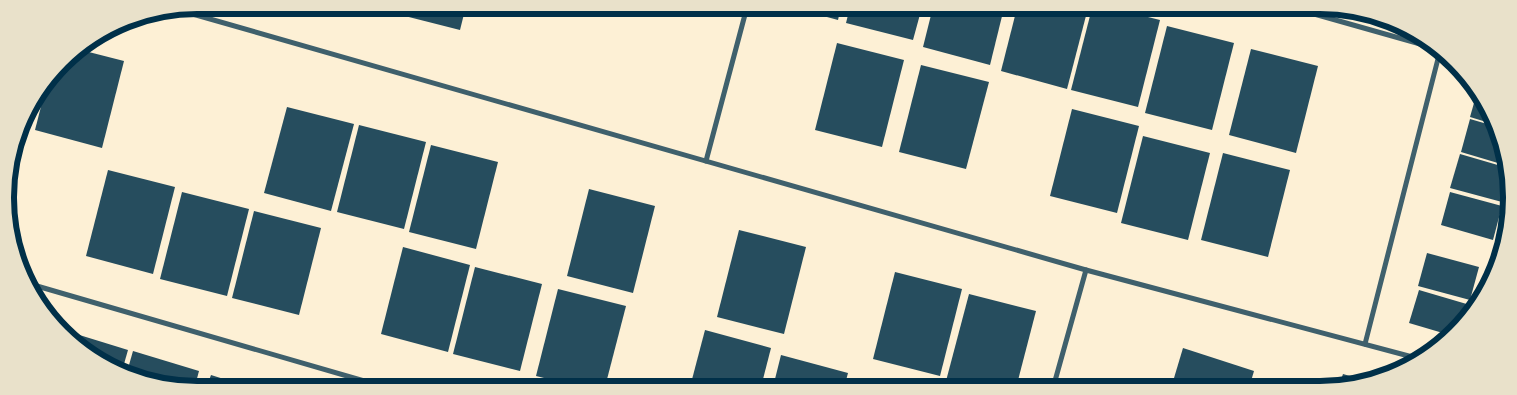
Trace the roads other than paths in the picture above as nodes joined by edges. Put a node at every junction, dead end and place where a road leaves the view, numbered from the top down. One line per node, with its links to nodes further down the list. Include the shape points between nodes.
1 (189, 14): 6 (street)
2 (745, 14): 6 (street)
3 (1314, 14): 4 (street)
4 (1422, 45)
5 (1437, 56): 9 (street)
6 (706, 161): 7 (street)
7 (1086, 270): 9 (street); 12 (street)
8 (36, 286): 11 (street)
9 (1365, 344): 10 (street)
10 (1412, 357)
11 (364, 381)
12 (1055, 381)

